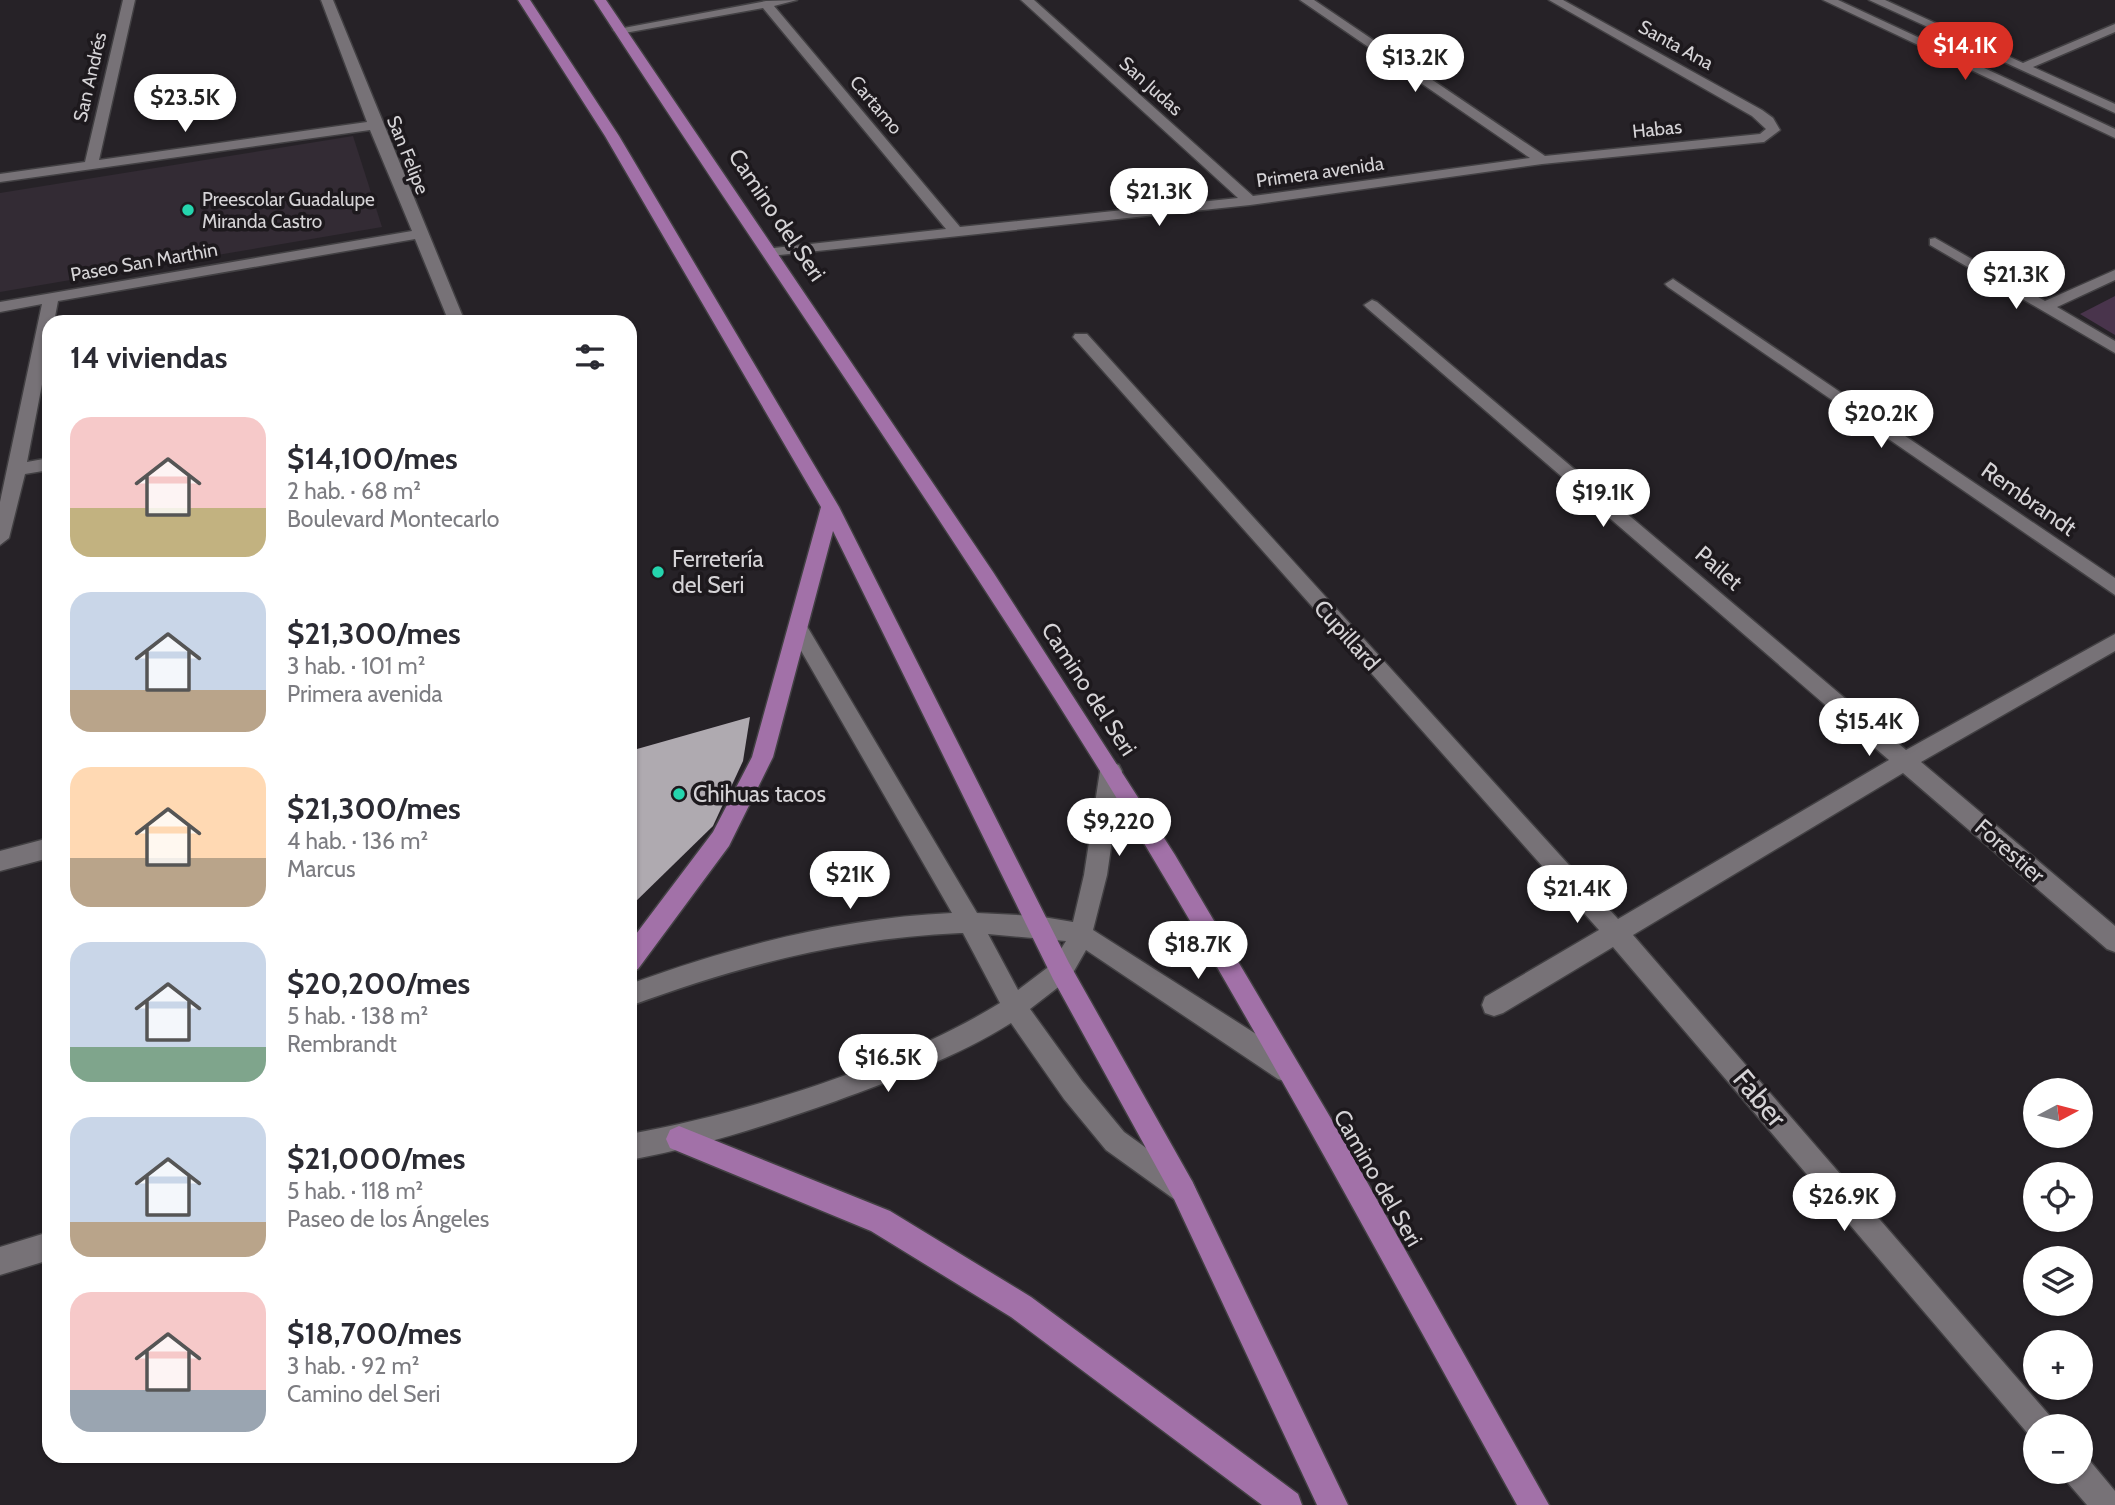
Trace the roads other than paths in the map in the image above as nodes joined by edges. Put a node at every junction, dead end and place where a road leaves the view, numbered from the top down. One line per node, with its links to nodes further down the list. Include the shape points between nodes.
1 (132, 0): 20 (street, San Andrés)
2 (327, 0): 16 (street, San Felipe)
3 (524, 0): 40 (main road, via 612,136)
4 (600, 0): 13 (main road, Camino del Seri)
5 (791, 0): 11 (street)
6 (1027, 0): 22 (street, San Judas)
7 (1306, 0): 19 (street)
8 (1556, 0): 17 (street, Santa Ana, via 1758,113)
9 (1829, 0): 18 (street)
10 (1875, 0): 14 (street)
11 (766, 4): 13 (street); 23 (street, Cartamo)
12 (2115, 28): 14 (street)
13 (619, 30): 26 (main road, Camino del Seri)
14 (2029, 65): 15 (street)
15 (2115, 109)
16 (375, 125): 20 (street); 24 (street, San Felipe)
17 (1773, 130): 19 (street, Habas, via 1764,138)
18 (2115, 134)
19 (1542, 160): 22 (street, Primera avenida)
20 (91, 164): 21 (street)
21 (0, 178)
22 (1250, 201): 23 (street, Primera avenida)
23 (955, 230): 26 (street, Primera avenida)
24 (419, 234): 29 (street, Paseo San Marthin); 34 (street, San Felipe)
25 (1935, 242): 32 (street)
26 (770, 252): 46 (main road, Camino del Seri)
27 (2115, 274): 32 (street)
28 (1673, 284): 42 (street, Rembrandt)
29 (51, 298): 31 (street, Paseo San Marthin); 33 (street)
30 (1372, 305): 45 (street, Pailet)
31 (0, 307)
32 (2044, 307): 37 (street)
33 (48, 315)
34 (454, 315)
35 (1081, 337): 51 (street, Cupillard)
36 (42, 344): 39 (street)
37 (2115, 348)
38 (42, 465): 39 (street)
39 (17, 470): 41 (street)
40 (830, 507): 43 (main road); 50 (main road)
41 (0, 538)
42 (2115, 588)
43 (798, 628): 49 (street); 54 (main road, via 762,757 722,839)
44 (2115, 642): 45 (street)
45 (1905, 761): 51 (street); 53 (street, Forestier)
46 (1111, 771): 52 (street); 59 (main road, Camino del Seri)
47 (42, 850): 48 (street)
48 (0, 861)
49 (969, 921): 50 (street); 56 (street, via 914,924 783,945 709,965); 58 (street)
50 (1038, 926): 52 (street); 55 (main road)
51 (1614, 931): 57 (street); 65 (street, Faber)
52 (1080, 935): 55 (street); 59 (street, via 1195,1005)
53 (2115, 941)
54 (637, 952)
55 (1061, 971): 58 (street); 62 (main road)
56 (637, 992)
57 (1494, 1005)
58 (1015, 1008): 60 (street, via 880,1073); 62 (street, via 1115,1142)
59 (1287, 1070): 69 (main road, Camino del Seri)
60 (679, 1139): 61 (street); 67 (main road, via 880,1221 1021,1307)
61 (637, 1146)
62 (1183, 1190): 68 (main road)
63 (42, 1248): 64 (street)
64 (0, 1261)
65 (2030, 1414)
66 (2089, 1484): 70 (street)
67 (1287, 1505)
68 (1333, 1505)
69 (1534, 1505)
70 (2107, 1505)

